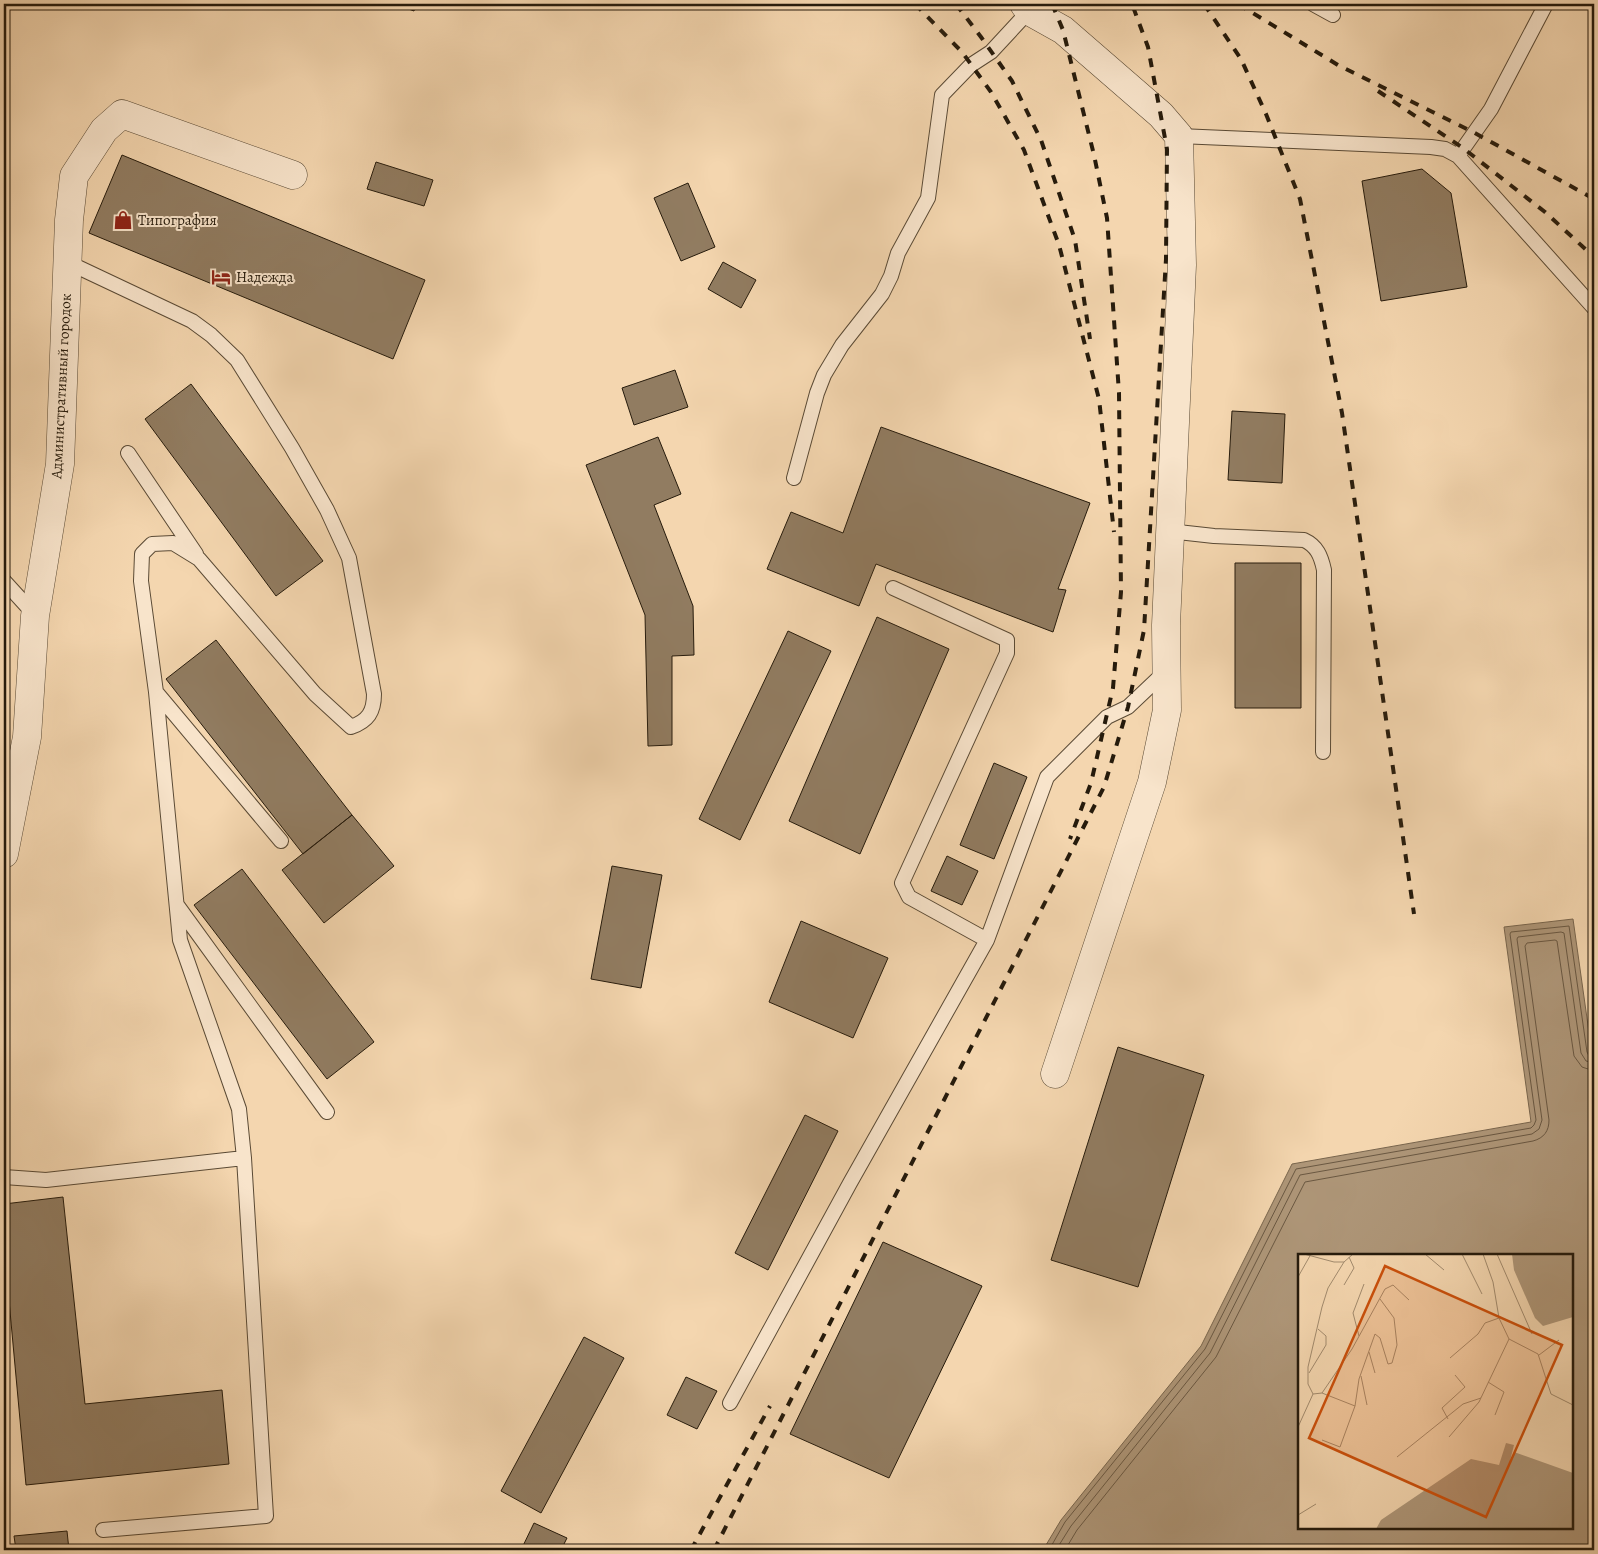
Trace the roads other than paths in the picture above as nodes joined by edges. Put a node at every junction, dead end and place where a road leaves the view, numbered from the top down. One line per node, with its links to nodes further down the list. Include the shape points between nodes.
1 (1313, 4): 4 (lane)
2 (1546, 4): 6 (lane, via 1491,109)
3 (1026, 8): 5 (street, via 1063,30 1161,115); 11 (lane, via 992,52 971,65 942,94 928,198 898,253 882,294 842,345 824,375)
4 (1333, 15)
5 (1179, 136): 6 (lane, via 1431,147 1445,149); 12 (street, via 1182,264)
6 (1458, 156): 9 (lane)
7 (293, 175): 8 (street, Административный городок, via 122,114 104,130 74,176)
8 (67, 262): 13 (lane, via 192,321 237,360 292,448 327,510 349,558 374,694 370,715 351,727 315,694); 16 (street, Административный городок, via 60,464)
9 (1594, 308)
10 (128, 453): 13 (lane)
11 (794, 478)
12 (1169, 531): 17 (street); 19 (lane, via 1304,540 1317,549 1324,570)
13 (200, 559): 18 (lane, via 173,543 152,544 142,554 141,581)
14 (4, 581): 16 (lane)
15 (893, 588): 23 (lane, via 1007,640 1007,653 902,884 909,898)
16 (35, 616): 21 (street, Административный городок, via 27,737)
17 (1166, 671): 23 (lane, via 1128,707 1107,717 1048,777); 24 (street, via 1167,710 1152,782)
18 (156, 692): 20 (lane); 22 (lane)
19 (1323, 752)
20 (281, 842)
21 (4, 854)
22 (176, 904): 25 (lane); 26 (lane, via 180,940 239,1109)
23 (987, 940): 28 (lane)
24 (1056, 1074)
25 (327, 1112)
26 (244, 1158): 27 (lane, via 46,1180); 29 (lane, via 266,1516)
27 (4, 1177)
28 (730, 1403)
29 (103, 1530)

